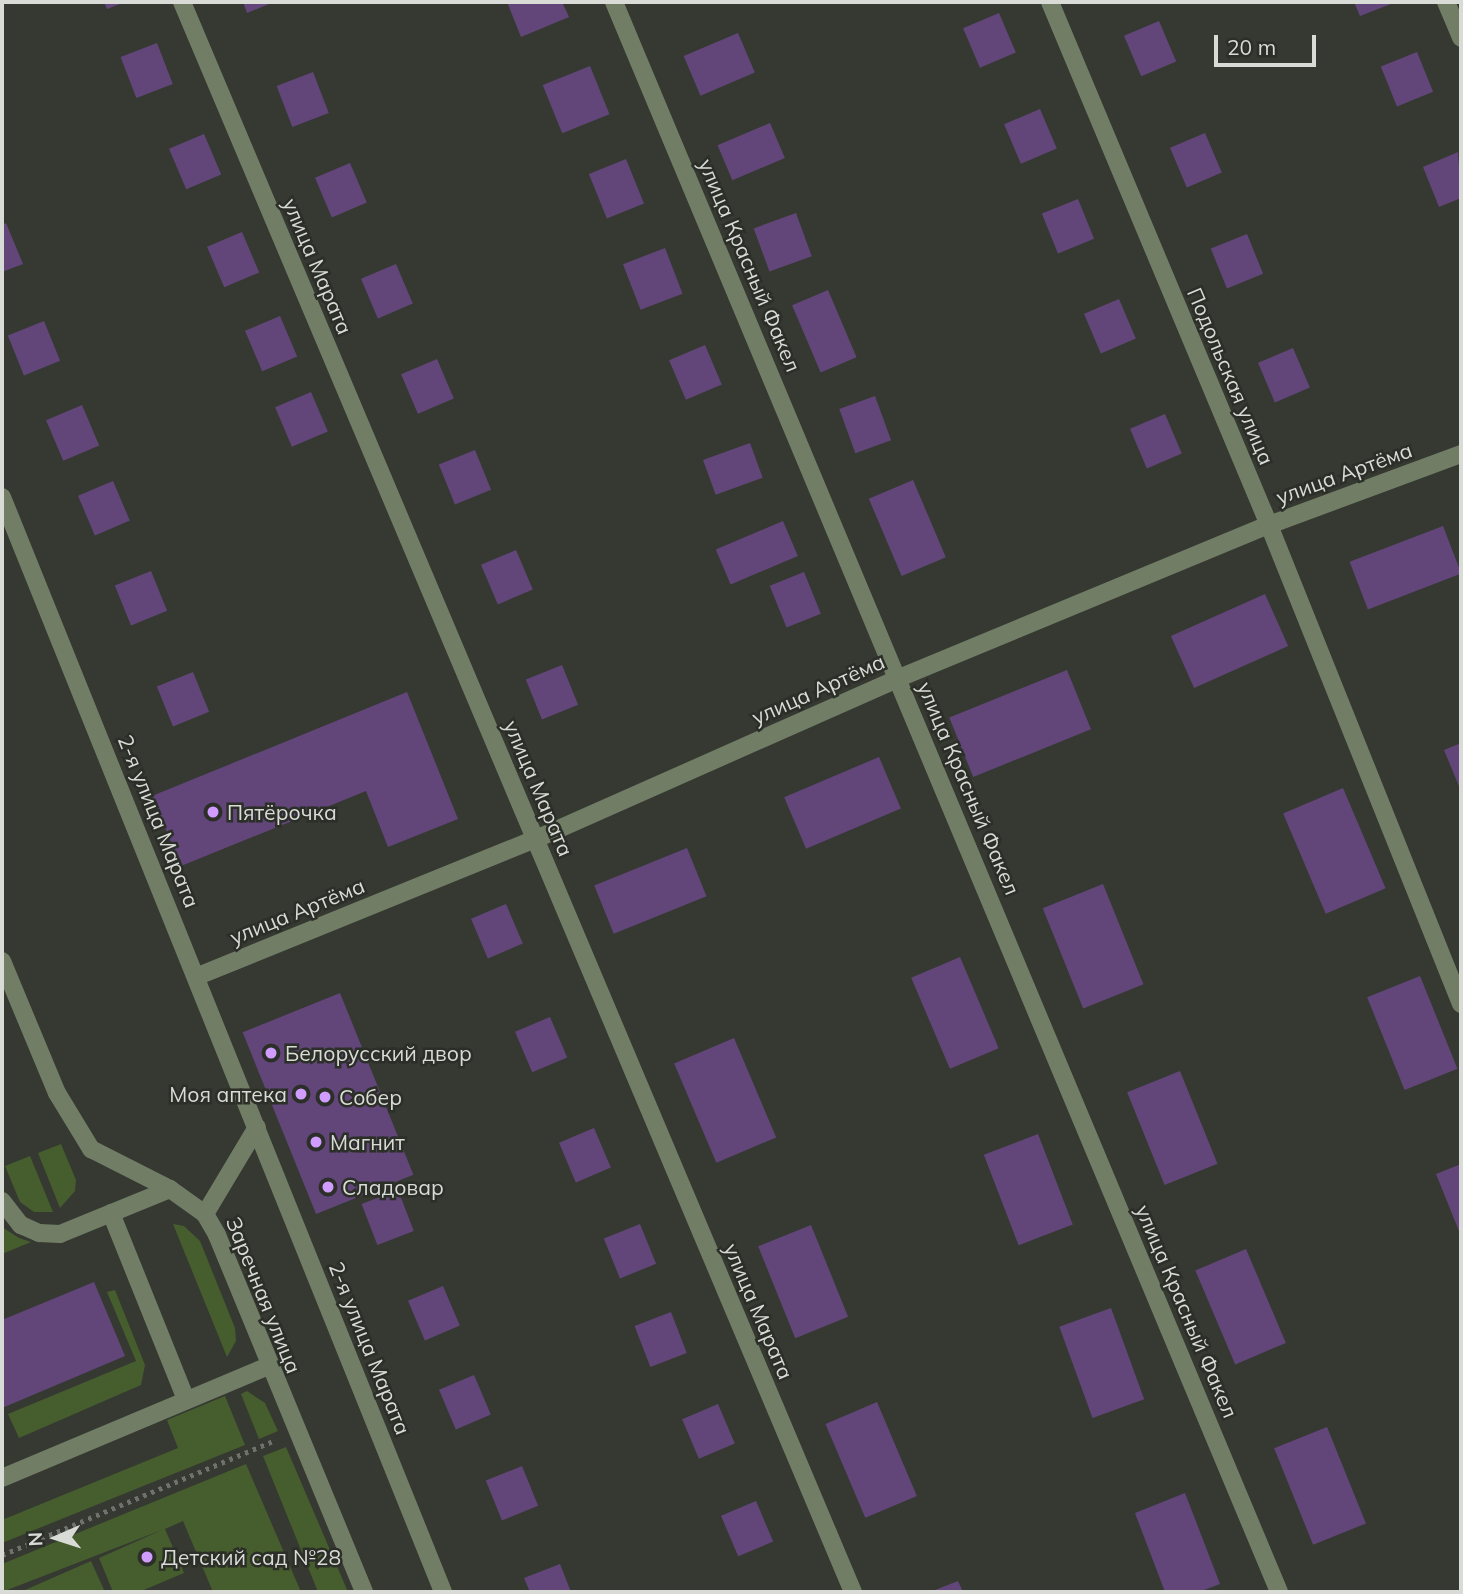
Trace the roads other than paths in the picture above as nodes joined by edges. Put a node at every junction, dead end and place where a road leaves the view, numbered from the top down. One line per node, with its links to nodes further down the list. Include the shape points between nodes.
1 (182, 2): 10 (street, улица Марата)
2 (614, 2): 9 (street, улица Красный Факел)
3 (1050, 2): 8 (street, Подольская улица)
4 (1446, 2): 5 (street)
5 (1461, 38)
6 (1461, 454): 8 (street, улица Артёма)
7 (2, 498): 12 (street, 2-я улица Марата)
8 (1269, 525): 9 (street, улица Артёма); 13 (street, Подольская улица)
9 (899, 677): 10 (street, улица Артёма); 25 (street, улица Красный Факел)
10 (536, 839): 12 (street, улица Артёма); 24 (street, улица Марата)
11 (2, 961): 15 (street, Заречная улица, via 74,1126 91,1149)
12 (198, 976): 14 (street, 2-я улица Марата)
13 (1461, 1004)
14 (257, 1127): 18 (street); 23 (street, 2-я улица Марата)
15 (170, 1189): 17 (street); 18 (street, Заречная улица)
16 (2, 1201): 17 (street, via 21,1225 39,1233 60,1234)
17 (111, 1213): 20 (street)
18 (205, 1214): 19 (street, Заречная улица)
19 (268, 1366): 20 (street); 22 (street, Заречная улица)
20 (187, 1401): 21 (street)
21 (2, 1478)
22 (364, 1592)
23 (443, 1592)
24 (853, 1592)
25 (1279, 1592)

